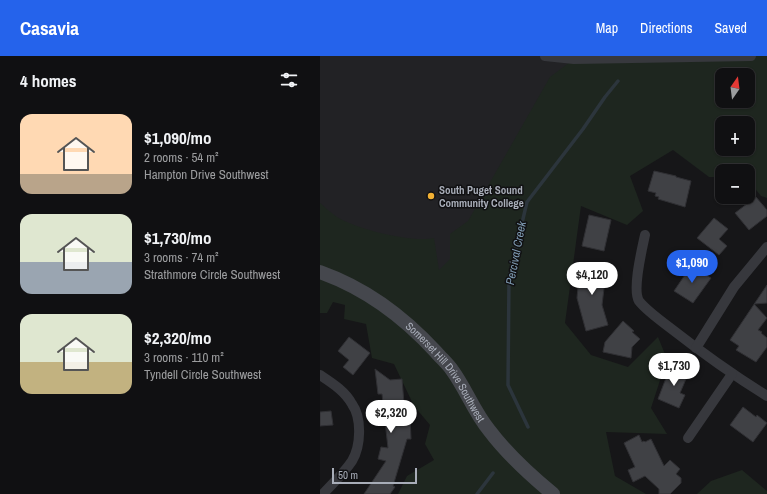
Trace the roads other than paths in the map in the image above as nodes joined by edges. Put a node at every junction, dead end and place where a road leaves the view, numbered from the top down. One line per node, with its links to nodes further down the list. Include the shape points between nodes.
1 (545, 56): 2 (street, via 574,59)
2 (751, 56)
3 (645, 235): 6 (street, via 636,287 639,301)
4 (767, 248): 6 (street, via 734,286)
5 (320, 272): 12 (street, Somerset Hill Drive Southwest, via 356,288 383,305 425,340 452,370 488,429 529,474)
6 (696, 348): 7 (street)
7 (732, 374): 9 (street); 10 (street)
8 (320, 375): 11 (street, via 345,394 353,405 360,435 353,459)
9 (767, 396)
10 (688, 438)
11 (323, 494)
12 (553, 494)

